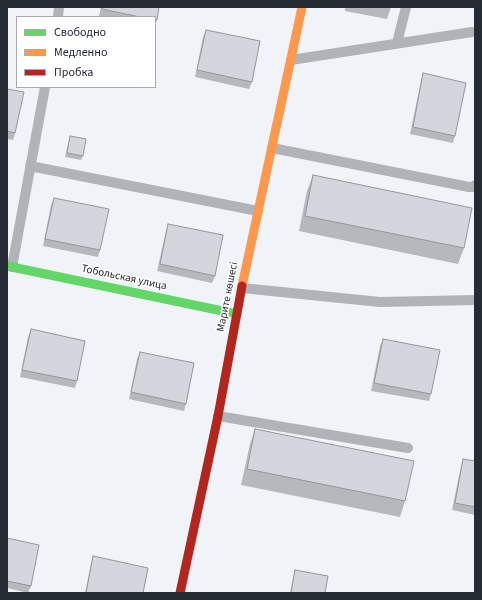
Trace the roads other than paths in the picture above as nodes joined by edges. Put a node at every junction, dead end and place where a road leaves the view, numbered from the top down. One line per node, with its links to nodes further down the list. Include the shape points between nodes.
1 (302, 7): 5 (street, Марите көшесі)
2 (406, 7): 4 (lane)
3 (475, 32): 4 (lane)
4 (397, 44): 5 (lane)
5 (291, 60): 7 (street, Марите көшесі)
6 (45, 88): 8 (lane)
7 (272, 148): 9 (lane, via 469,187); 10 (street, Марите көшесі)
8 (30, 166): 10 (lane); 11 (lane)
9 (475, 185)
10 (258, 211): 12 (street, Марите көшесі)
11 (9, 266): 14 (street, Тобольская улица)
12 (242, 288): 13 (lane, via 380,302); 14 (street, Марите көшесі)
13 (475, 300)
14 (237, 314): 15 (street, Марите көшесі)
15 (218, 416): 16 (lane); 17 (street, Марите көшесі)
16 (408, 448)
17 (180, 593)

